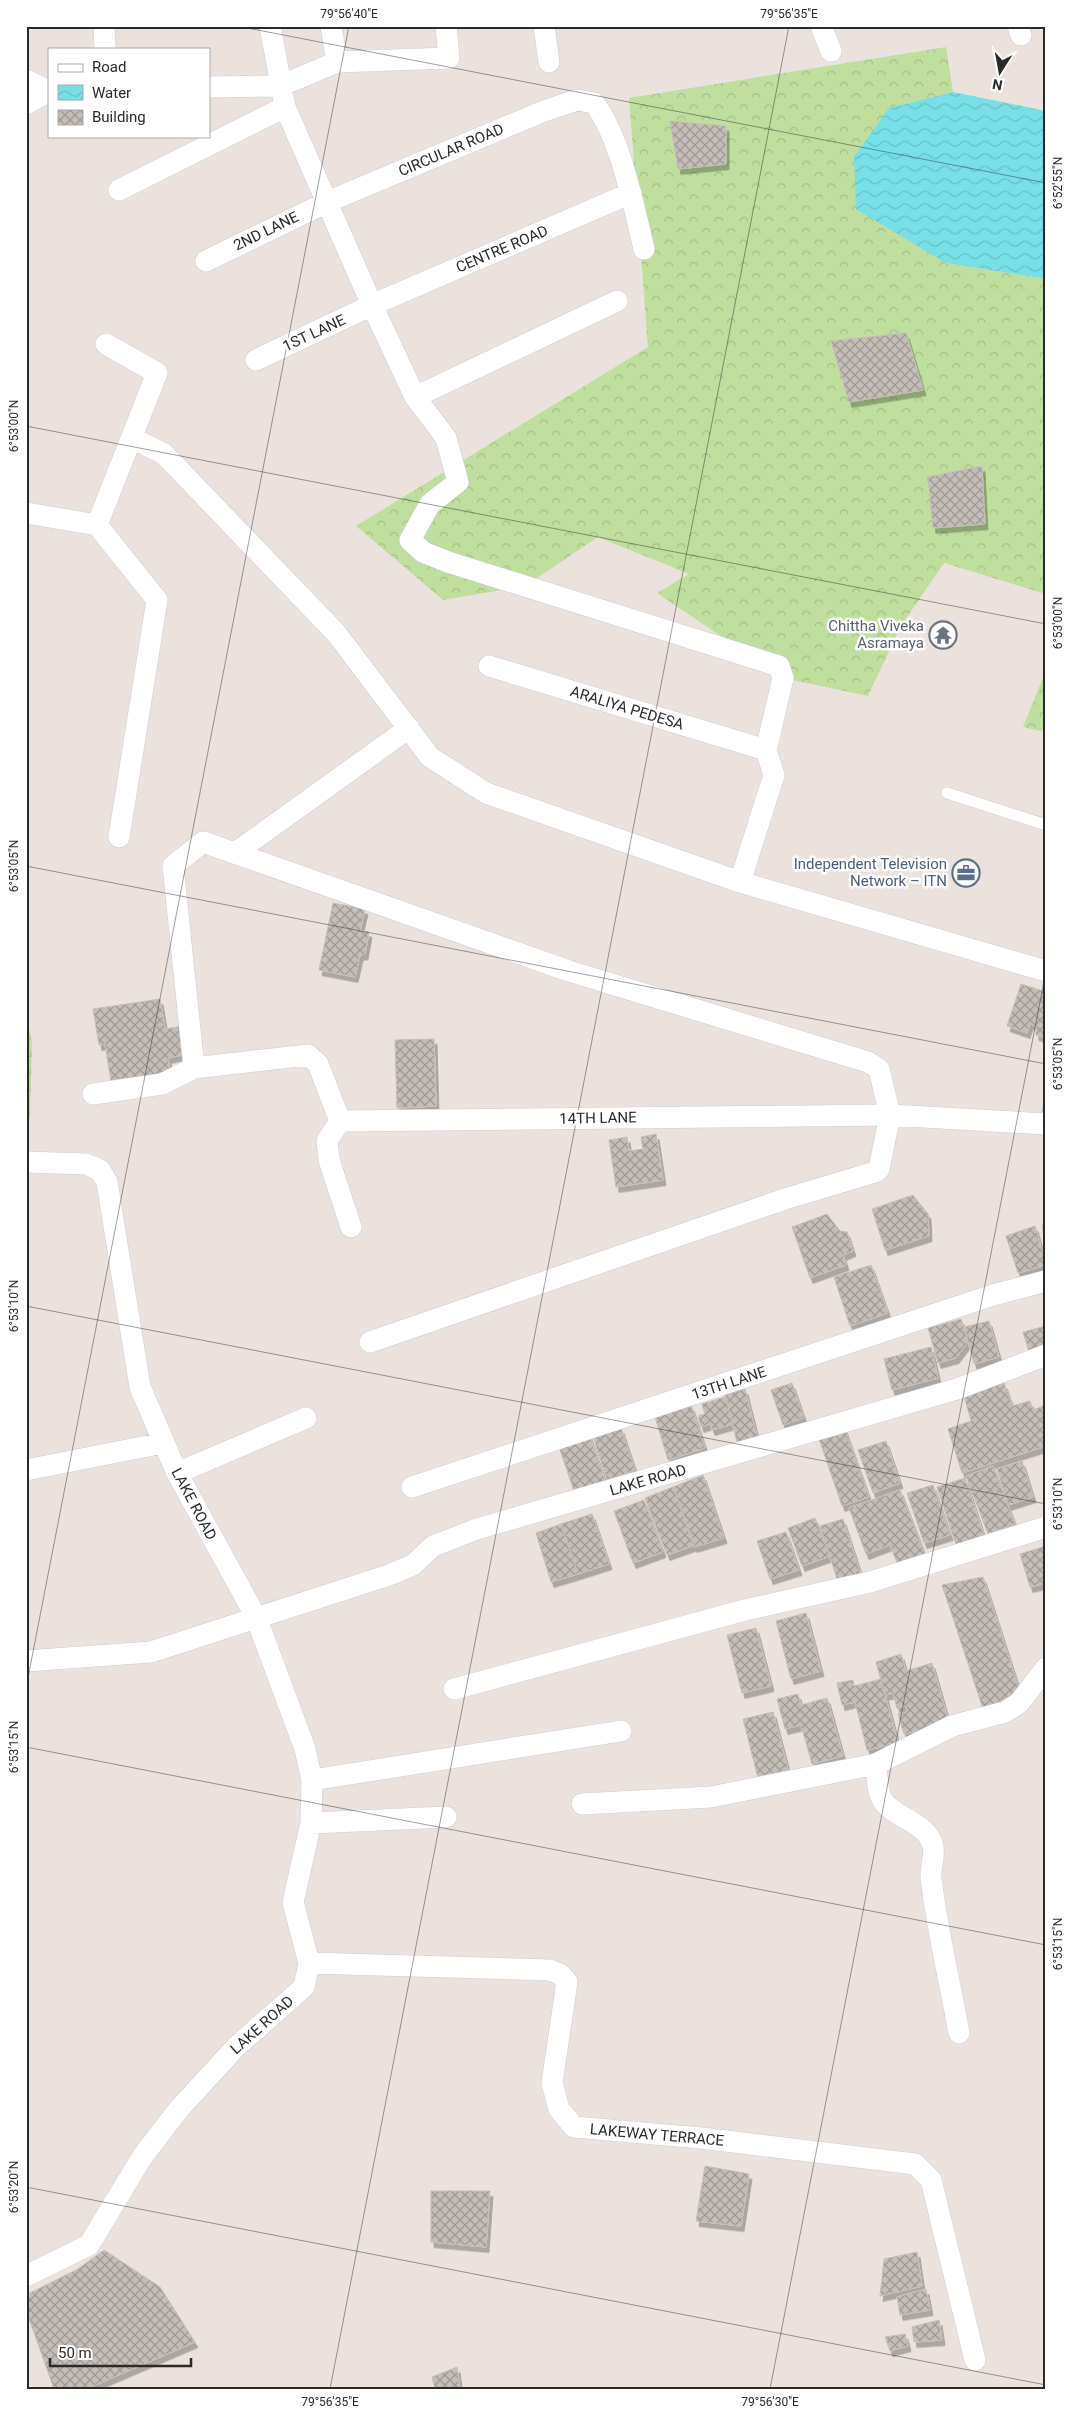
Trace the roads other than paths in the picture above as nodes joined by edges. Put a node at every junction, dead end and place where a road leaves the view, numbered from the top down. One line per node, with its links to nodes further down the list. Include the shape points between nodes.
1 (104, 26): 7 (street)
2 (270, 26): 12 (street)
3 (331, 26): 9 (street)
4 (446, 26): 9 (street, via 450,58)
5 (544, 26): 10 (street)
6 (821, 26): 8 (street)
7 (105, 48)
8 (830, 51)
9 (337, 62): 12 (street)
10 (548, 62)
11 (26, 80): 14 (street)
12 (280, 86): 13 (street); 16 (street)
13 (210, 87)
14 (48, 91): 15 (street)
15 (26, 104)
16 (285, 107): 17 (street); 19 (street)
17 (119, 190)
18 (631, 193): 19 (street, CIRCULAR ROAD, via 605,117 594,103 577,100 544,110); 20 (street); 23 (street, CENTRE ROAD)
19 (327, 202): 21 (street, 2ND LANE); 23 (street)
20 (644, 249)
21 (206, 261)
22 (617, 301): 26 (street)
23 (372, 305): 25 (street, 1ST LANE); 26 (street)
24 (106, 344): 27 (street, via 157,373)
25 (256, 360)
26 (415, 397): 32 (street, via 446,438 458,482 430,504 410,540 422,552 448,562 779,666 783,678)
27 (132, 438): 29 (street); 31 (street, via 164,454 336,632)
28 (26, 513): 29 (street)
29 (97, 525): 35 (street, via 157,600)
30 (489, 666): 32 (street, ARALIYA PEDESA)
31 (408, 728): 36 (street); 37 (street, via 430,757 486,793)
32 (766, 750): 37 (street, via 774,775)
33 (946, 793): 34 (lane)
34 (1046, 826)
35 (118, 838)
36 (235, 854): 39 (street, via 203,842 173,866); 41 (street, via 569,971 868,1062 879,1069)
37 (740, 882): 38 (street)
38 (1046, 971)
39 (194, 1068): 40 (street, via 162,1084); 42 (street, via 308,1055 318,1064)
40 (94, 1094)
41 (890, 1116): 42 (street, 14TH LANE); 43 (street, 14TH LANE); 47 (street, via 875,1172)
42 (340, 1121): 45 (street, via 327,1140 329,1160)
43 (1046, 1124)
44 (26, 1162): 50 (street, LAKE ROAD, via 86,1164 100,1170 107,1182 140,1387)
45 (351, 1227)
46 (1046, 1281): 53 (street, 13TH LANE, via 993,1295)
47 (370, 1342)
48 (1046, 1355): 55 (street, LAKE ROAD, via 957,1389 477,1530 433,1546 413,1565 389,1576)
49 (306, 1418): 52 (street)
50 (163, 1443): 51 (street); 52 (street, LAKE ROAD)
51 (26, 1470)
52 (177, 1474): 55 (street, LAKE ROAD)
53 (412, 1487)
54 (1046, 1527): 58 (street, via 870,1582 745,1610)
55 (256, 1617): 56 (street, via 151,1652); 61 (street, LAKE ROAD, via 305,1749)
56 (26, 1661)
57 (1046, 1668): 60 (street, via 1019,1703 1005,1712 952,1726)
58 (454, 1690)
59 (621, 1731): 61 (street)
60 (876, 1764): 62 (street, via 710,1797); 66 (street, via 883,1801 914,1823 929,1837 933,1847 931,1876)
61 (312, 1780): 64 (street, LAKE ROAD)
62 (582, 1804)
63 (446, 1817): 64 (street)
64 (311, 1823): 65 (street, LAKE ROAD, via 293,1902)
65 (309, 1963): 67 (street, LAKE ROAD, via 304,1987 236,2047 179,2109 142,2157 89,2245); 68 (street, LAKEWAY TERRACE, via 550,1970 560,1974 567,1982 552,2083 559,2109 574,2127 701,2138 914,2164 931,2180)
66 (959, 2033)
67 (26, 2276)
68 (975, 2360)

